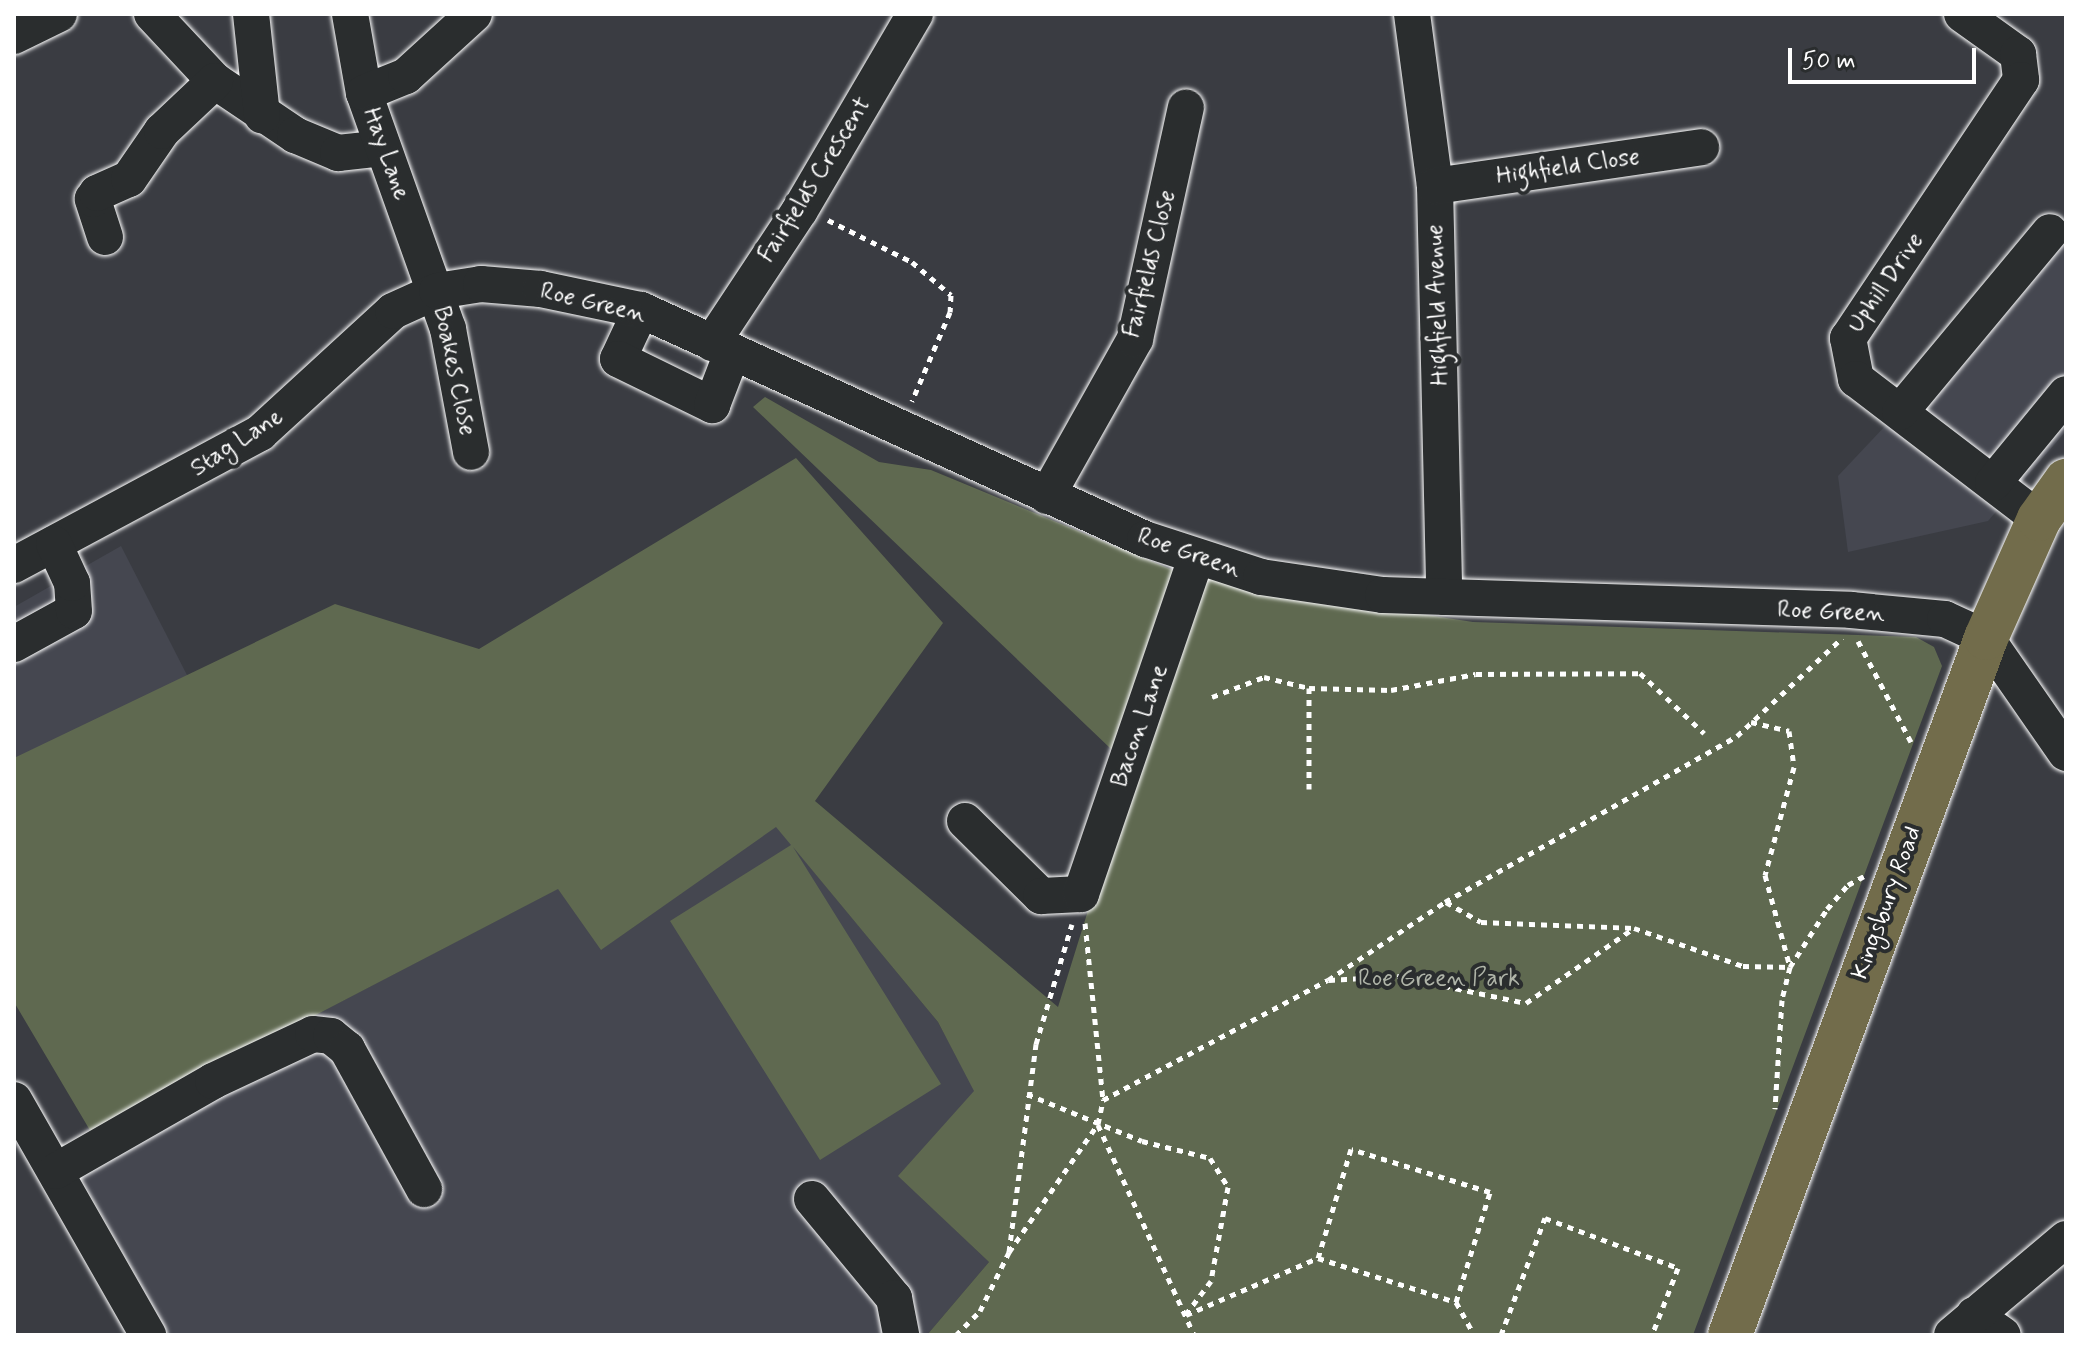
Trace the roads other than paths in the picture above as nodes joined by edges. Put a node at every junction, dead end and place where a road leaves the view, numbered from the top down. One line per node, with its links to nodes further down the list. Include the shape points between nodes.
1 (59, 14): 9 (street)
2 (152, 14): 10 (street)
3 (251, 14): 13 (street)
4 (350, 14): 11 (street, Hay Lane)
5 (474, 14): 11 (street, via 406,76)
6 (915, 14): 21 (street, Fairfields Crescent)
7 (1412, 14): 16 (street, Highfield Avenue)
8 (1962, 14): 23 (street, Uphill Drive, via 2018,54 2021,80 1848,338 1856,379)
9 (14, 36)
10 (215, 81): 13 (street); 18 (street, via 162,131 129,179 97,193 93,199)
11 (364, 93): 15 (street, Hay Lane)
12 (1186, 108): 27 (street, Fairfields Close, via 1135,339)
13 (262, 115): 15 (street, via 338,153)
14 (1701, 147): 16 (street, Highfield Close)
15 (383, 148): 19 (street, Hay Lane)
16 (1435, 186): 32 (street, Highfield Avenue)
17 (2050, 232): 23 (street)
18 (105, 237)
19 (437, 291): 20 (street, Roe Green, via 481,284 541,289); 24 (street, Boakes Close); 29 (street, Stag Lane, via 393,311 358,338 305,396 260,433)
20 (641, 310): 21 (street, Roe Green); 21 (street, Fairfields Crescent, via 618,359 712,405)
21 (722, 348): 27 (street, Roe Green)
22 (2066, 394): 26 (street)
23 (1900, 412): 26 (street, Uphill Drive)
24 (471, 452)
25 (2066, 481): 28 (main road, Kingsbury Road)
26 (1993, 483): 28 (street, Uphill Drive)
27 (1047, 496): 30 (street, Roe Green)
28 (2039, 519): 33 (main road, Kingsbury Road)
29 (54, 544): 31 (street, Stag Lane); 34 (street, via 72,583 74,611)
30 (1196, 558): 32 (street, Roe Green, via 1330,589); 36 (street, Bacon Lane, via 1081,894 1041,896)
31 (14, 565)
32 (1444, 597): 33 (street, Roe Green, via 1889,613 1945,619)
33 (1986, 638): 35 (street); 45 (main road, Kingsbury Road)
34 (14, 644)
35 (2066, 753)
36 (965, 821)
37 (14, 1100): 38 (street)
38 (56, 1171): 39 (street, via 213,1081 313,1034 331,1036 347,1049); 43 (street)
39 (424, 1189)
40 (812, 1199): 44 (street, via 894,1298)
41 (2066, 1239): 42 (street)
42 (1976, 1328)
43 (148, 1335)
44 (901, 1335)
45 (1730, 1335)

